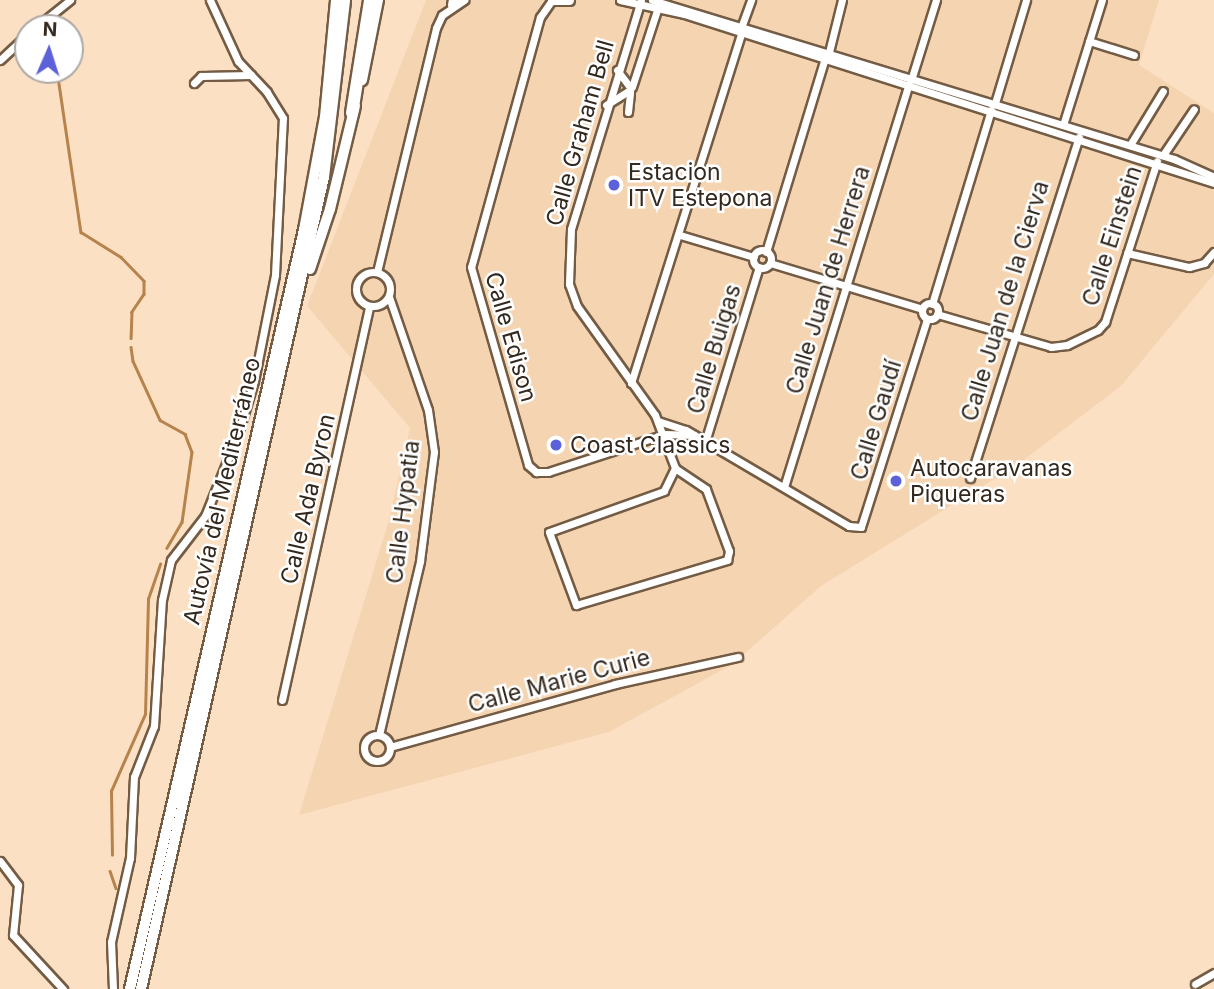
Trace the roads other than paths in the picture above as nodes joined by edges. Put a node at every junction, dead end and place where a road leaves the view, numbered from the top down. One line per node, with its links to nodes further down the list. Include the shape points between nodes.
1 (70, 0): 18 (street)
2 (210, 0): 26 (street, via 238,61)
3 (337, 0): 77 (highway, Autovía del Mediterráneo, via 327,106 304,230)
4 (345, 0): 58 (highway, Autovía del Mediterráneo, via 329,149)
5 (370, 0): 35 (highway)
6 (378, 0): 35 (highway, Autovía del Mediterráneo)
7 (552, 0): 8 (street); 62 (street, Calle Edison, via 540,18 492,181 472,258 475,290 531,469 548,472)
8 (569, 0)
9 (620, 0): 16 (street)
10 (751, 0): 19 (street)
11 (842, 0): 22 (street)
12 (936, 0): 27 (street, Calle Juan de Herrera)
13 (1026, 0): 32 (street)
14 (1102, 0): 20 (street)
15 (457, 2): 50 (street, via 436,28)
16 (639, 2): 17 (street); 25 (street, Calle Graham Bell)
17 (657, 2): 19 (street); 19 (street, via 698,11); 29 (street, Calle Graham Bell)
18 (52, 14)
19 (742, 29): 22 (street); 43 (street)
20 (1089, 41): 23 (street); 37 (street)
21 (14, 47): 24 (street)
22 (827, 55): 27 (street); 27 (street, via 887,69); 44 (street)
23 (1133, 55)
24 (0, 60)
25 (617, 70): 29 (street); 31 (street, Calle Graham Bell)
26 (251, 75): 28 (street, via 201,76); 76 (street, via 280,110 285,130 275,275 254,381 238,434 205,516 171,559 162,600 154,726 135,777 130,858 111,942)
27 (911, 81): 32 (street); 51 (street, Calle Juan de Herrera)
28 (194, 83)
29 (630, 89): 31 (street); 34 (street)
30 (1163, 92): 39 (street)
31 (606, 105): 60 (street, Calle Graham Bell, via 571,229 569,284 577,306)
32 (993, 107): 36 (street); 37 (street); 53 (street)
33 (1194, 109): 40 (street, Calle Einstein)
34 (628, 112)
35 (352, 113): 58 (highway, Autovía del Mediterráneo, via 330,209)
36 (1041, 125): 37 (street); 38 (street)
37 (1063, 125): 39 (street)
38 (1079, 136): 40 (street); 59 (street, Calle Juan de la Cierva)
39 (1130, 145): 40 (street)
40 (1160, 158): 41 (street, via 1195,166); 42 (street); 46 (street, Calle Einstein)
41 (1214, 177)
42 (1214, 183)
43 (680, 234): 47 (street); 60 (street)
44 (766, 251): 47 (street); 48 (street)
45 (1214, 252): 46 (street, via 1204,263 1189,267)
46 (1127, 253): 59 (street, Calle Einstein, via 1105,322 1091,334 1059,347)
47 (754, 257): 49 (street)
48 (770, 263): 49 (street); 51 (street)
49 (759, 267): 64 (street, Calle Buigas)
50 (377, 272): 52 (street, via 389,282); 54 (street, via 358,282 359,299)
51 (846, 286): 55 (street); 67 (street, Calle Juan de Herrera)
52 (389, 297): 54 (street, via 380,305); 70 (street, Calle Hypatia, via 428,410 433,452 420,561)
53 (932, 304): 55 (street); 56 (street)
54 (369, 306): 69 (street, Calle Ada Byron)
55 (922, 309): 57 (street)
56 (937, 314): 57 (street); 59 (street)
57 (927, 319): 67 (street, Calle Gaudí, via 864,523 856,527)
58 (292, 325): 78 (highway, Autovía del Mediterráneo)
59 (1012, 336): 66 (street, Calle Juan de la Cierva)
60 (631, 383): 61 (street, Calle Graham Bell)
61 (658, 421): 62 (street, Calle Graham Bell); 63 (street)
62 (665, 434): 63 (street); 65 (street, Calle Graham Bell)
63 (694, 435): 64 (street)
64 (705, 442): 67 (street)
65 (675, 468): 65 (street, via 664,491 549,532 576,605 727,560 729,551 706,489)
66 (970, 478)
67 (784, 487)
68 (738, 657): 71 (street, Calle Marie Curie, via 615,684)
69 (282, 700)
70 (379, 735): 71 (street); 71 (street, via 364,744 369,758 383,760)
71 (390, 747)
72 (0, 861): 75 (street, via 18,885 13,936)
73 (1214, 973): 74 (street)
74 (1195, 984)
75 (63, 989)
76 (113, 989)
77 (130, 989)
78 (141, 989)

